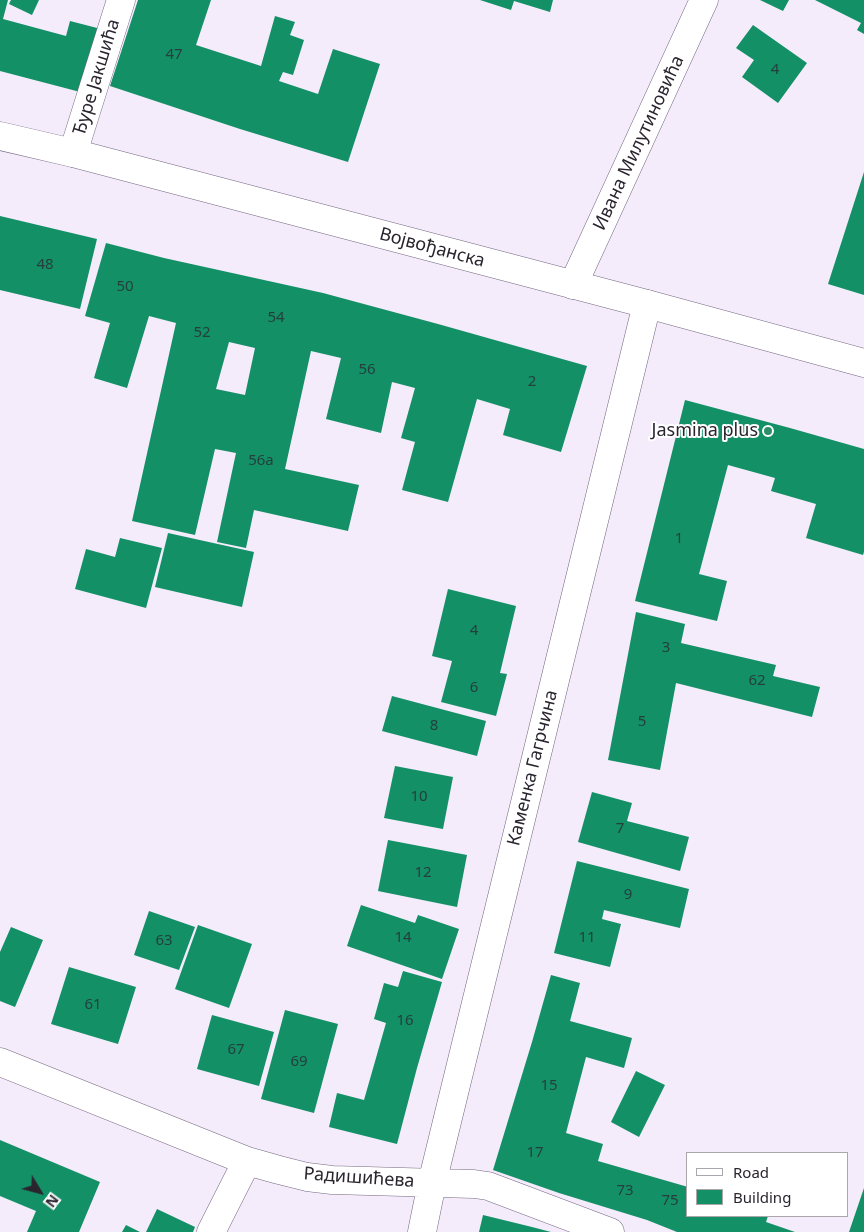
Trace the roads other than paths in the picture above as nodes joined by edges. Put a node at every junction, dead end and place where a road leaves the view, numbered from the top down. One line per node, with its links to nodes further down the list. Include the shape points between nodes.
1 (121, 0): 4 (street, Ђуре Јакшића)
2 (704, 0): 5 (street, Ивана Милутиновића)
3 (0, 136): 4 (street, Војвођанска)
4 (73, 153): 5 (street, Војвођанска)
5 (573, 285): 6 (street, Војвођанска)
6 (647, 304): 7 (street, Војвођанска); 10 (street, Каменка Гагрчина)
7 (864, 363)
8 (0, 1062): 9 (street, Радишићева)
9 (247, 1161): 10 (street, Радишићева, via 307,1177 332,1180); 11 (street)
10 (432, 1183): 12 (street, Каменка Гагрчина); 13 (street, Радишићева, via 488,1186)
11 (211, 1232)
12 (422, 1232)
13 (610, 1232)

